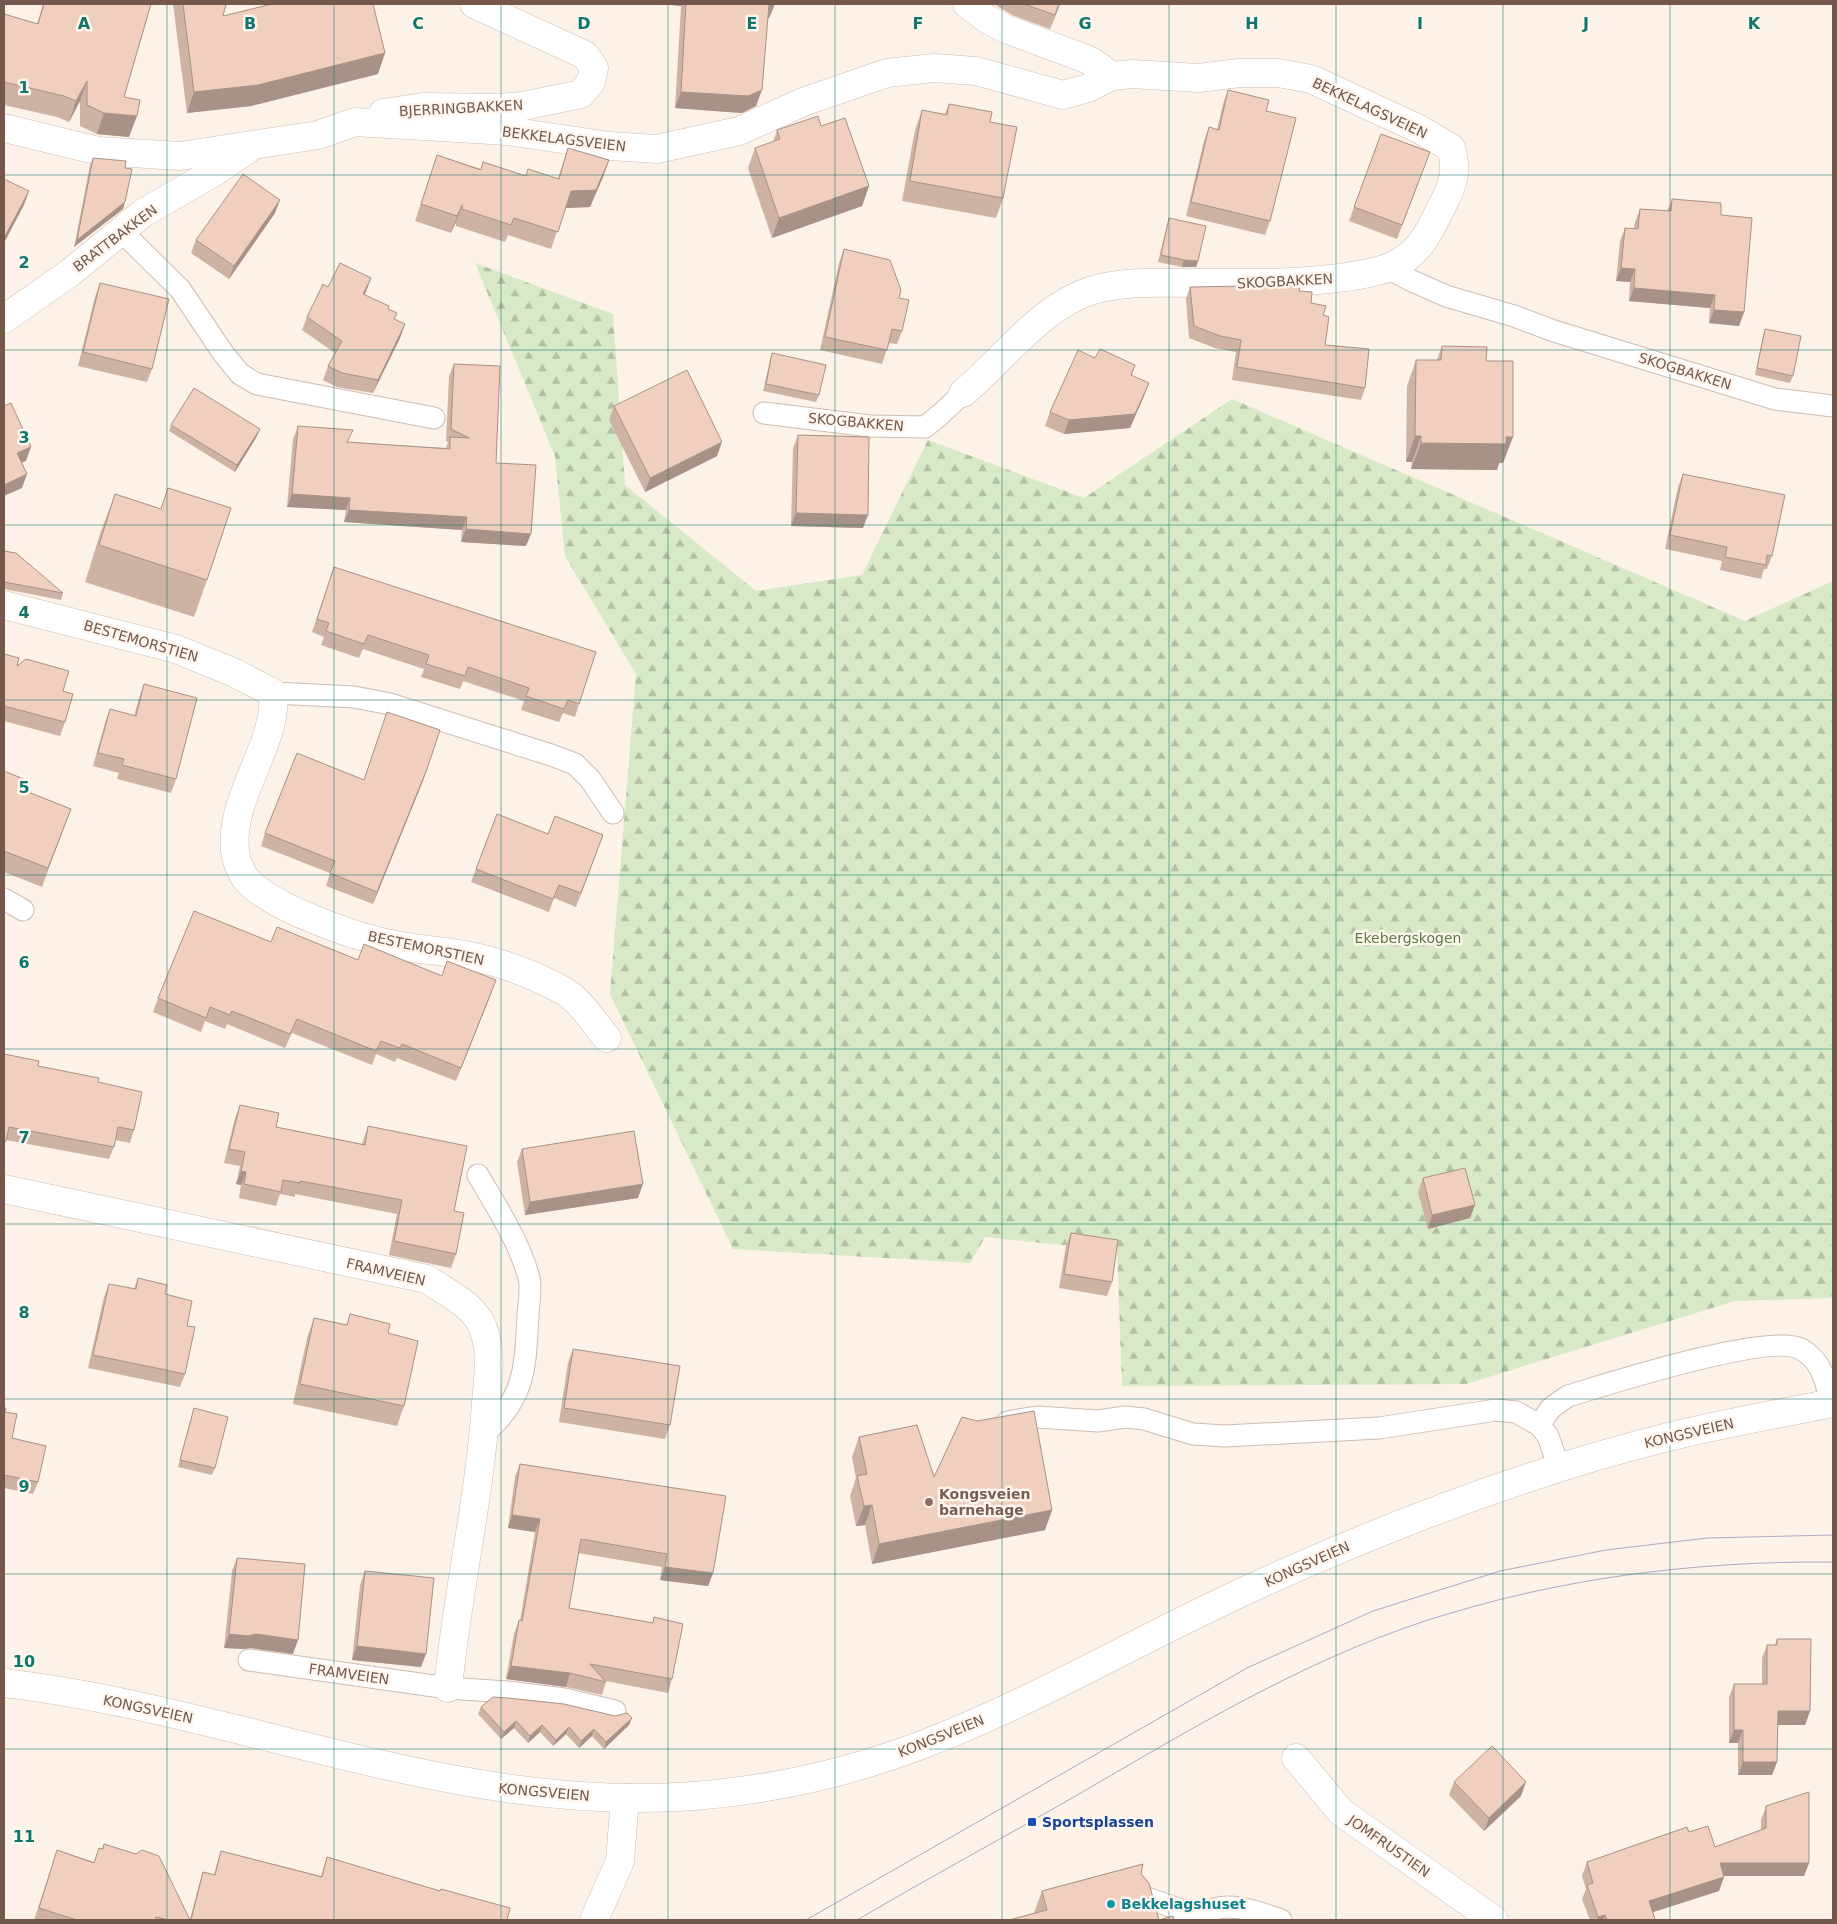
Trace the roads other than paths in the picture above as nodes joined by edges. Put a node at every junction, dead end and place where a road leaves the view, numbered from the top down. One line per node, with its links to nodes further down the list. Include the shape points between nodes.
1 (474, 4): 4 (street, BJERRINGBAKKEN, via 585,55 594,68 591,82 581,94 522,106 423,106)
2 (967, 4): 3 (street, via 1006,29 1089,60)
3 (1112, 76): 4 (street, BEKKELAGSVEIEN, via 1088,88 1063,95 976,71 934,68 887,73 802,102 739,131 657,149 610,146 508,131); 8 (street, BEKKELAGSVEIEN, via 1198,78 1278,73 1311,79 1419,129 1451,148 1456,162 1453,184 1428,234 1414,252)
4 (355, 122): 6 (street, BEKKELAGSVEIEN, via 318,135)
5 (4, 128): 6 (street, BEKKELAGSVEIEN, via 108,152 180,156)
6 (254, 145): 7 (street, BRATTBAKKEN, via 144,214)
7 (122, 232): 9 (street, BRATTBAKKEN); 13 (lane, via 180,289 240,374 258,384)
8 (1387, 266): 10 (street, SKOGBAKKEN, via 1372,273 1332,279 1260,284 1149,282 1115,284 1090,291 1052,312); 11 (lane, SKOGBAKKEN, via 1446,296 1554,331 1775,399)
9 (4, 319)
10 (963, 393): 12 (lane, SKOGBAKKEN, via 925,427 870,426)
11 (1833, 406)
12 (764, 413)
13 (434, 418)
14 (4, 605): 15 (street, BESTEMORSTIEN, via 176,649 235,673)
15 (273, 693): 16 (lane, BESTEMORSTIEN, via 354,697 390,704 551,755 575,764 590,779); 19 (street, BESTEMORSTIEN, via 272,717 243,801 235,836 236,857 245,877 268,897 332,926 383,942 478,958 530,975 565,991)
16 (613, 814)
17 (4, 899): 18 (lane)
18 (24, 910)
19 (607, 1038)
20 (478, 1175): 25 (lane, via 517,1245 530,1280 524,1374 514,1400 499,1421)
21 (4, 1189): 25 (street, FRAMVEIEN, via 426,1279 472,1310 484,1331 489,1361)
22 (1832, 1403): 23 (lane, via 1821,1369 1811,1356 1790,1345 1776,1344 1723,1354 1568,1396 1551,1408); 26 (street, KONGSVEIEN, via 1663,1438)
23 (1539, 1425): 24 (lane, via 1516,1412 1496,1410 1379,1428 1278,1435 1193,1434 1144,1419 1125,1418 1098,1421 1037,1417); 26 (lane, via 1548,1436)
24 (988, 1426)
25 (484, 1434): 29 (street, FRAMVEIEN)
26 (1559, 1468): 32 (street, KONGSVEIEN, via 1424,1514 1316,1559 1005,1709 915,1748 780,1785 692,1796)
27 (249, 1660): 29 (lane, FRAMVEIEN)
28 (4, 1683): 32 (street, KONGSVEIEN, via 130,1704 440,1778 531,1793)
29 (448, 1688): 30 (lane, FRAMVEIEN, via 564,1699)
30 (615, 1711)
31 (1296, 1758): 37 (street, JOMFRUSTIEN, via 1341,1812)
32 (625, 1798): 35 (street, via 620,1861)
33 (1144, 1897): 34 (lane)
34 (1205, 1919): 36 (lane, via 1213,1909 1221,1907)
35 (594, 1920)
36 (1281, 1920)
37 (1494, 1920)

